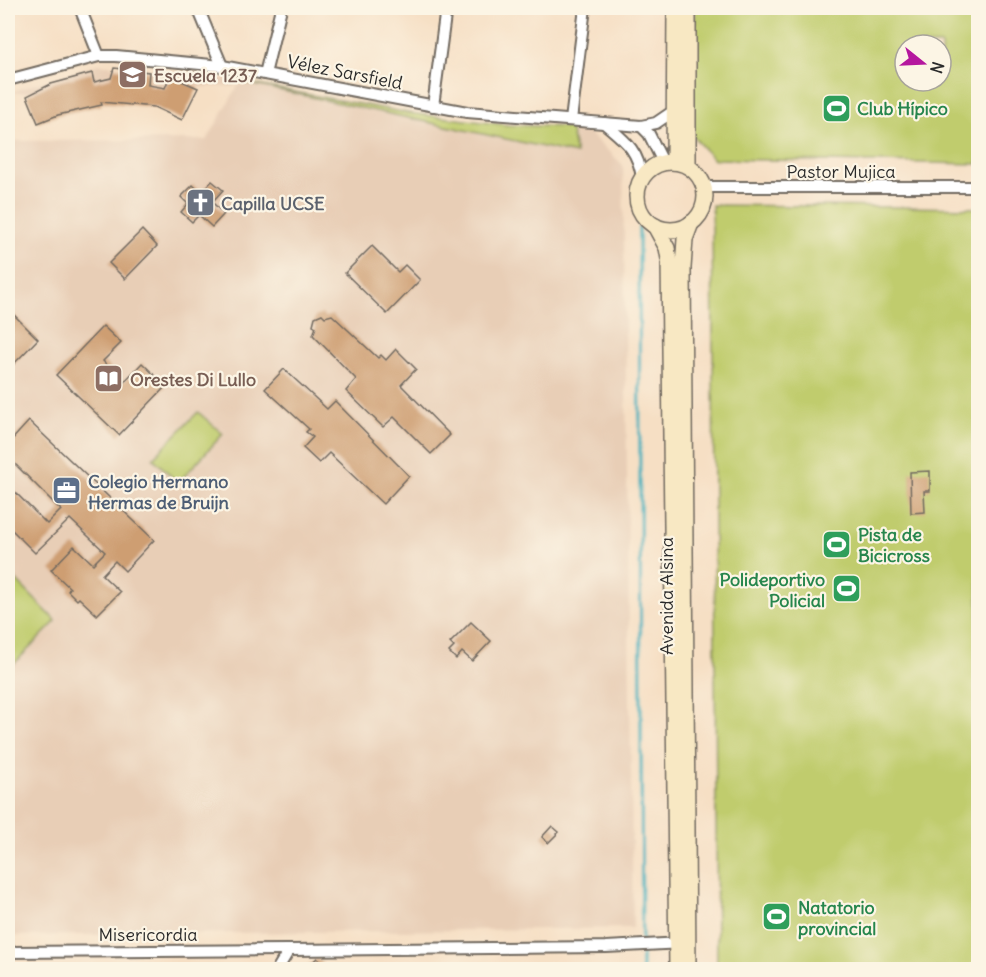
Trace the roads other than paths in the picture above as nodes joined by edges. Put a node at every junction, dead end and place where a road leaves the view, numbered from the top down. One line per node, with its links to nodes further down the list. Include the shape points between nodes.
1 (80, 8): 8 (street)
2 (198, 8): 9 (street)
3 (281, 8): 10 (street)
4 (446, 8): 12 (street)
5 (585, 8): 14 (street)
6 (675, 8): 13 (main road)
7 (688, 8): 17 (main road)
8 (99, 56): 9 (street, Vélez Sarsfield); 11 (street, Vélez Sarsfield)
9 (222, 66): 10 (street, Vélez Sarsfield)
10 (265, 74): 12 (street, Vélez Sarsfield)
11 (8, 80)
12 (433, 106): 14 (street, Vélez Sarsfield, via 482,114)
13 (675, 110): 16 (street, Vélez Sarsfield, via 656,123); 17 (main road)
14 (571, 120): 15 (street, Vélez Sarsfield)
15 (603, 123): 16 (street, Vélez Sarsfield); 18 (street, via 636,154)
16 (641, 126): 17 (street)
17 (675, 163): 18 (main road, via 655,165); 19 (main road, via 701,179)
18 (642, 178): 22 (main road, via 637,199 640,210)
19 (704, 187): 20 (street, Pastor Mujica); 21 (main road, via 703,207)
20 (978, 187)
21 (691, 223): 22 (main road, via 674,230); 23 (main road, Avenida Alsina, via 685,239 683,268)
22 (655, 226): 23 (main road, Avenida Alsina, via 669,259)
23 (682, 943): 24 (street, Misericordia); 27 (main road, Avenida Alsina); 28 (main road, Avenida Alsina)
24 (289, 950): 25 (street, Misericordia); 26 (street)
25 (8, 952)
26 (277, 969)
27 (677, 969)
28 (688, 969)

